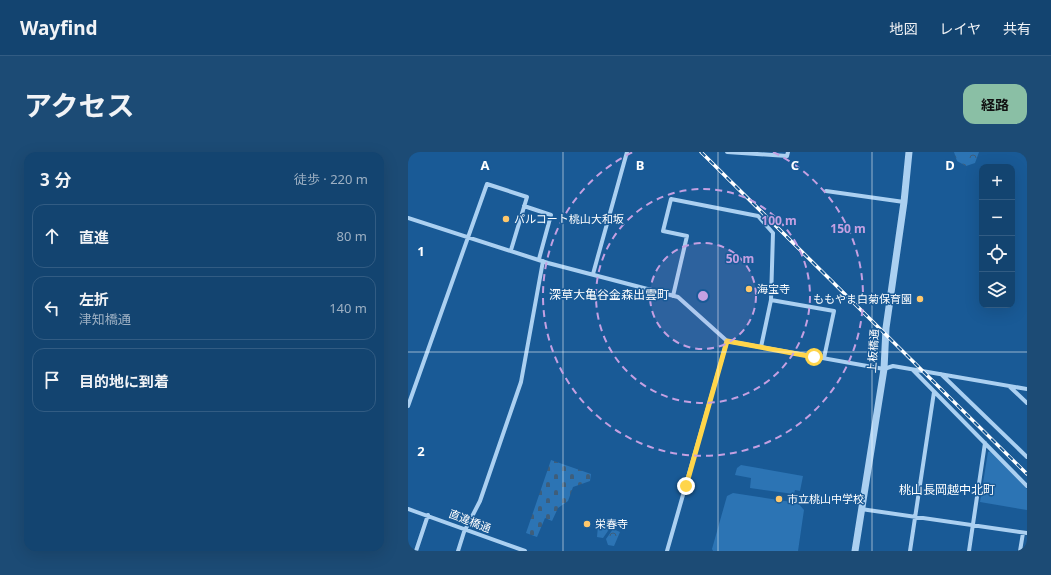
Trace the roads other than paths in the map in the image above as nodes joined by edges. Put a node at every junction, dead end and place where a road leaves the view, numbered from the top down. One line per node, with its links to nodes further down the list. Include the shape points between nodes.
1 (627, 152): 13 (street)
2 (727, 152): 5 (street)
3 (788, 152): 5 (street, via 787,156)
4 (909, 152): 7 (street, 上板橋通)
5 (746, 153)
6 (826, 192): 7 (street)
7 (904, 202): 19 (street, 上板橋通, via 886,328)
8 (524, 206): 10 (street, via 527,196 487,184); 11 (street); 12 (street, via 551,215)
9 (408, 218): 10 (street)
10 (470, 237): 11 (street); 26 (street)
11 (511, 250): 12 (street)
12 (541, 260): 13 (street); 35 (street, via 521,382 480,501)
13 (593, 274): 14 (street)
14 (673, 296): 15 (street, via 688,236 663,230 671,199 758,216 773,233); 16 (street)
15 (771, 300): 17 (street); 18 (street, via 834,311)
16 (727, 341): 17 (street); 40 (street)
17 (761, 347): 18 (street)
18 (824, 358): 19 (street)
19 (884, 369): 20 (street, via 893,366); 31 (street, 上板橋通)
20 (913, 370): 21 (street); 24 (street)
21 (940, 374): 22 (street); 28 (street)
22 (1009, 386): 23 (street); 25 (street)
23 (1027, 388)
24 (934, 392): 27 (street); 33 (street)
25 (1027, 403)
26 (408, 406)
27 (985, 443): 29 (street); 34 (street)
28 (1027, 457)
29 (1027, 486)
30 (408, 509): 32 (street, 直違橋通)
31 (861, 509): 33 (street); 41 (street, 上板橋通)
32 (428, 515): 35 (street, 直違橋通); 37 (street)
33 (915, 516): 34 (street); 42 (street)
34 (973, 525): 36 (street); 43 (street)
35 (467, 530): 38 (street); 39 (street, 直違橋通)
36 (1025, 533): 44 (street)
37 (416, 551)
38 (458, 551)
39 (525, 551)
40 (667, 551)
41 (855, 551)
42 (910, 551)
43 (969, 551)
44 (1020, 551)

